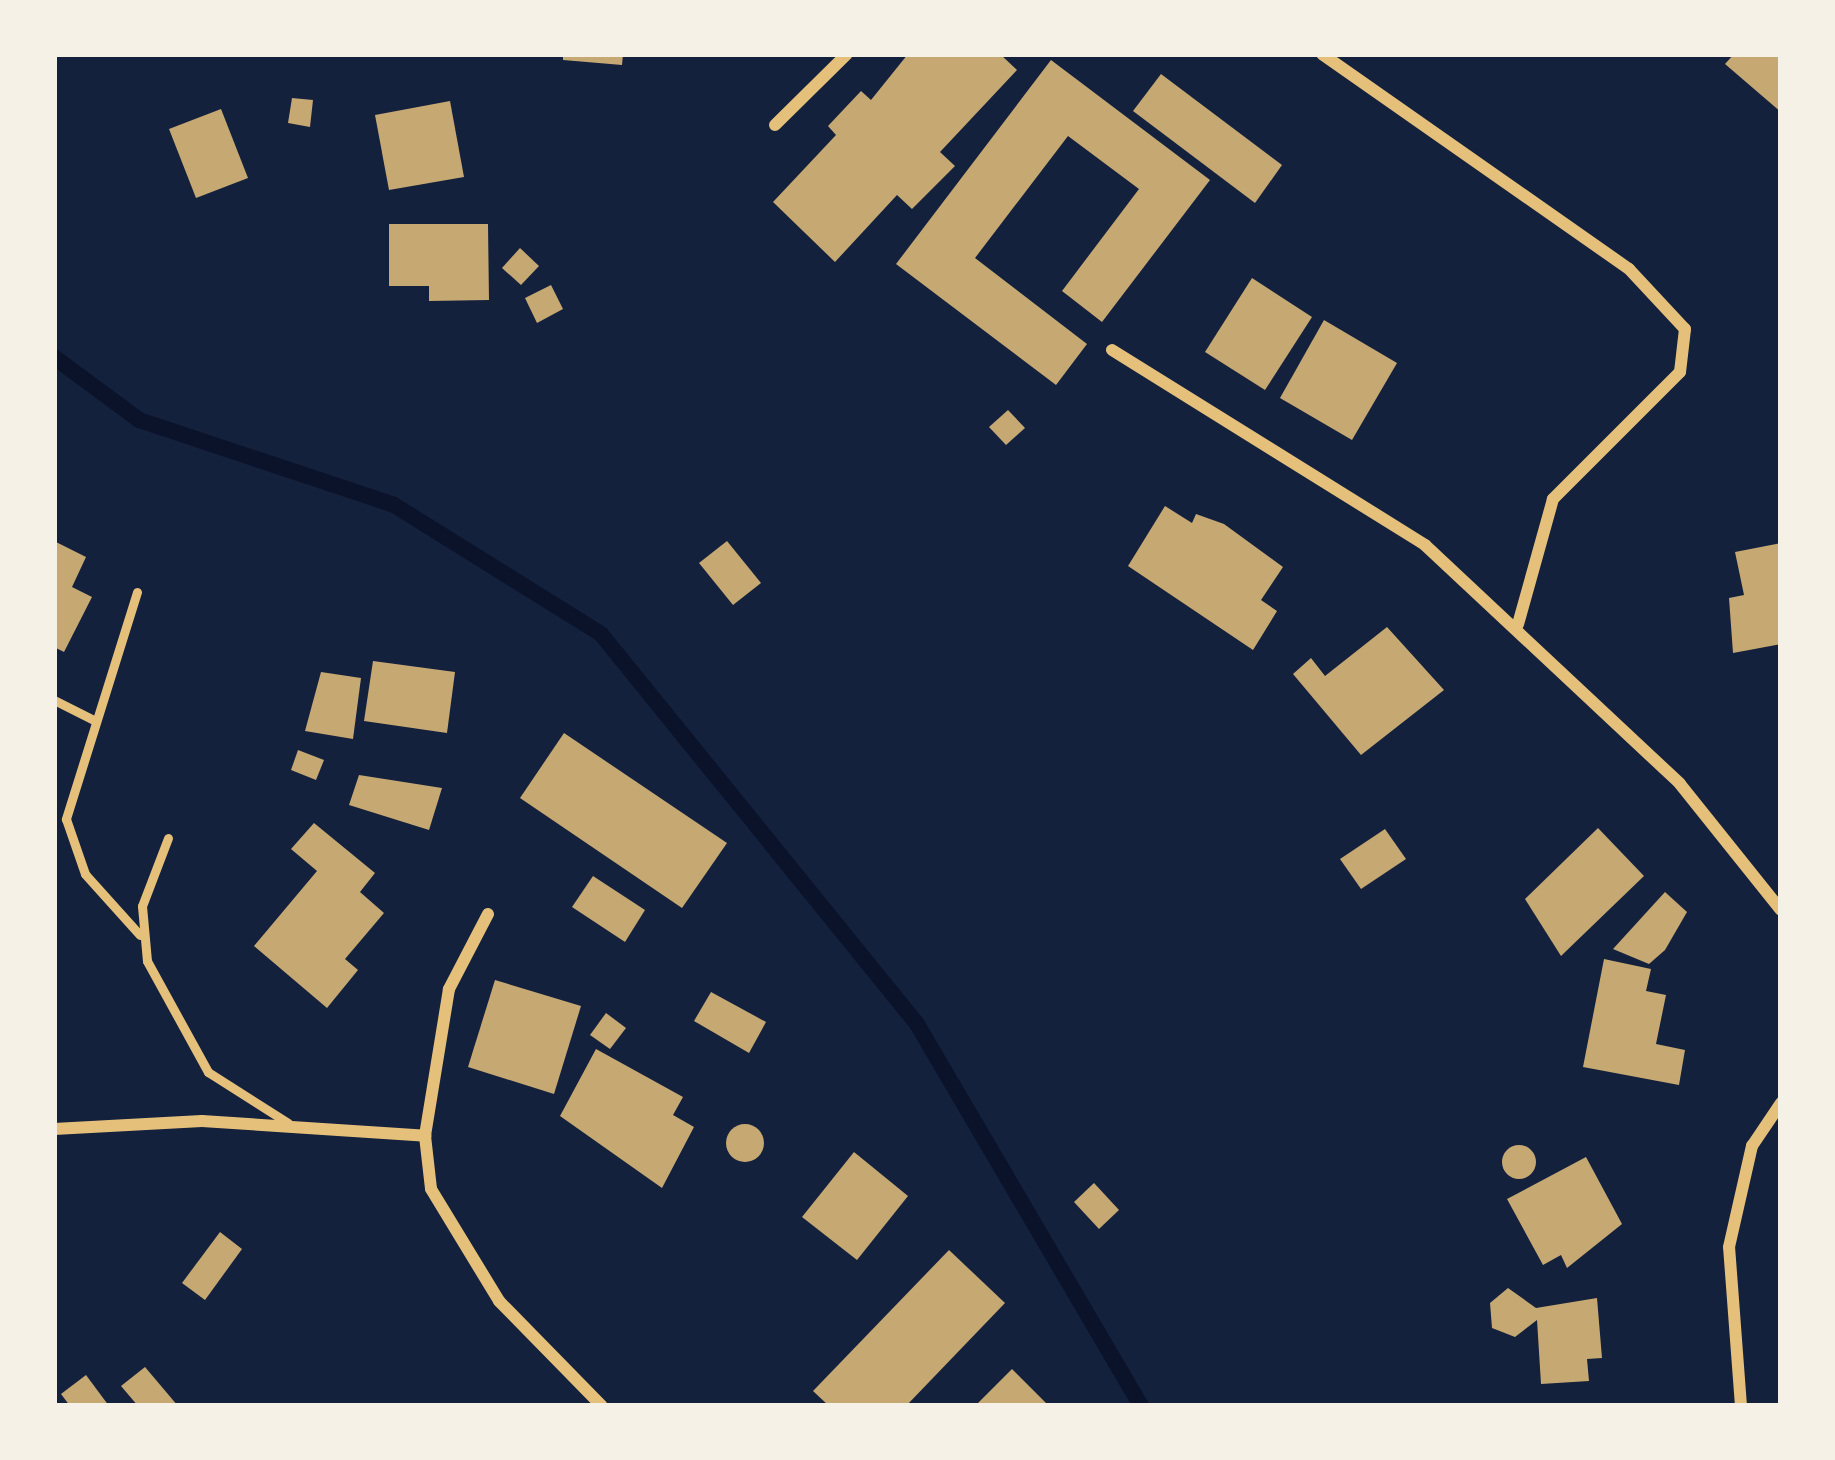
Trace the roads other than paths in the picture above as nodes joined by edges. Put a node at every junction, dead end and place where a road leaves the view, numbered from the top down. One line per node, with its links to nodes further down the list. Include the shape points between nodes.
1 (847, 54): 3 (street)
2 (1322, 54): 6 (street, via 1630,269 1685,329 1680,373 1553,499)
3 (775, 125)
4 (1112, 350): 6 (street, via 1425,545)
5 (137, 592): 8 (lane)
6 (1518, 624): 10 (street, via 1680,784)
7 (54, 700): 8 (lane)
8 (94, 720): 12 (lane, via 72,786 69,843)
9 (168, 838): 12 (lane)
10 (1781, 910)
11 (488, 914): 16 (street, via 449,989)
12 (140, 935): 14 (lane, via 192,1053)
13 (1781, 1102): 18 (street, via 1752,1146 1730,1247)
14 (288, 1123): 15 (street); 16 (street)
15 (54, 1129)
16 (425, 1136): 17 (street, via 431,1189 459,1244)
17 (602, 1406)
18 (1741, 1406)

